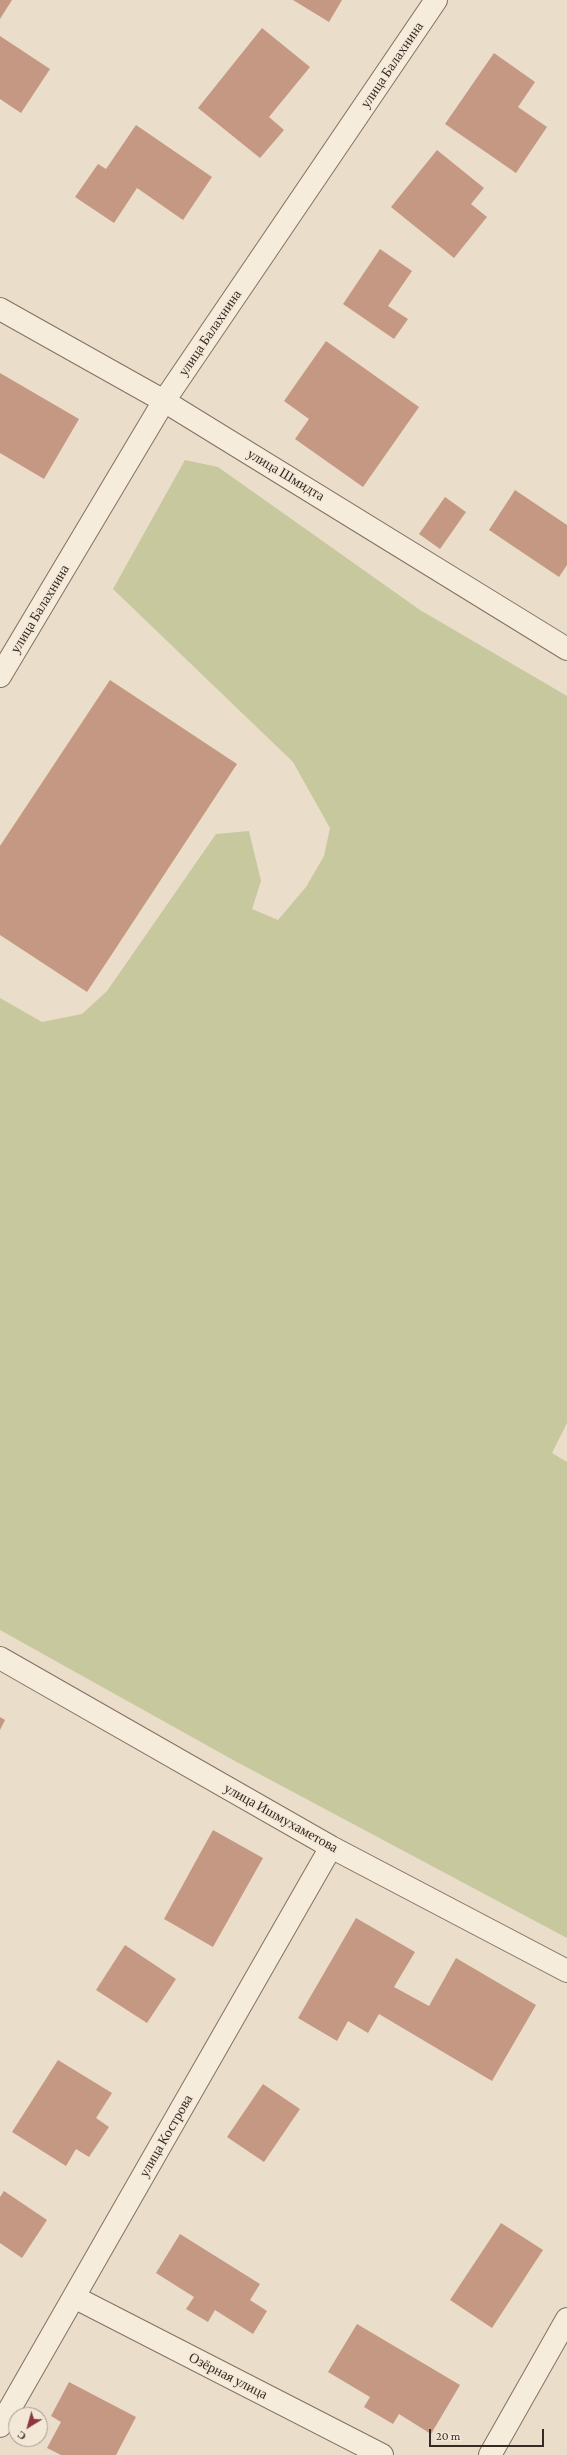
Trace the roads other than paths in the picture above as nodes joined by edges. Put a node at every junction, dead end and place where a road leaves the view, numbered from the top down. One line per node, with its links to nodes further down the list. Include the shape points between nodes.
1 (436, 0): 3 (street, улица Балахнина)
2 (0, 309): 3 (street, улица Шмидта)
3 (164, 401): 4 (street, улица Шмидта); 5 (street, улица Балахнина)
4 (567, 647)
5 (0, 676)
6 (0, 1658): 7 (street, улица Ишмухаметова)
7 (331, 1847): 8 (street, улица Ишмухаметова); 9 (street, улица Кострова)
8 (567, 1971)
9 (74, 2296): 11 (street, улица Кострова); 12 (street, Озёрная улица)
10 (567, 2319): 13 (street)
11 (0, 2426)
12 (382, 2455)
13 (490, 2455)

